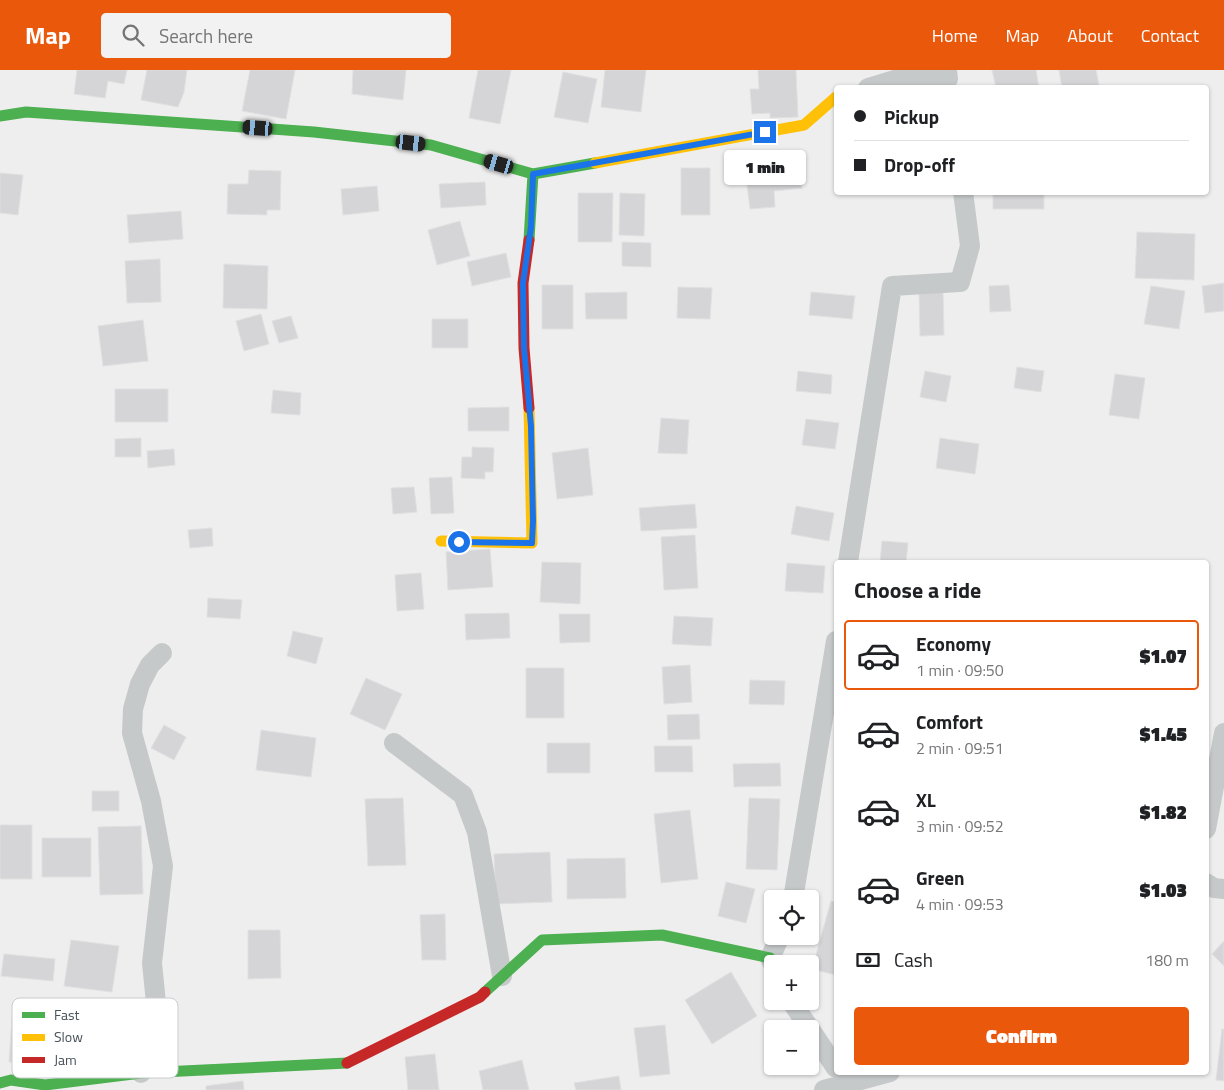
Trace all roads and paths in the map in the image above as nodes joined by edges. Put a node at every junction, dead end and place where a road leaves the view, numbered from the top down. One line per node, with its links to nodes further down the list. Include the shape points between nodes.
1 (948, 79): 2 (street, via 898,79)
2 (878, 85)
3 (834, 99): 5 (street, via 804,125)
4 (0, 116): 5 (street, via 26,112 314,132 431,145)
5 (533, 174): 7 (street, via 531,227 523,283 524,348 531,426 532,543)
6 (963, 195): 8 (street, via 970,246 960,282 892,286)
7 (441, 541)
8 (848, 560)
9 (162, 652): 19 (street, via 150,665 140,684 132,733 151,802 163,866 152,963)
10 (834, 653): 16 (street)
11 (1224, 734): 13 (street)
12 (394, 743): 18 (street, via 462,795 478,832)
13 (1209, 813)
14 (1209, 885): 15 (street)
15 (1224, 889)
16 (794, 890)
17 (764, 959): 18 (street, via 662,935 542,940)
18 (502, 976): 22 (street, via 480,997 351,1063)
19 (156, 998)
20 (819, 1043): 21 (street)
21 (834, 1066)
22 (178, 1071)
23 (866, 1075): 25 (street)
24 (101, 1078): 26 (street, via 45,1085 11,1080)
25 (842, 1078): 27 (street)
26 (0, 1083)
27 (824, 1090)

